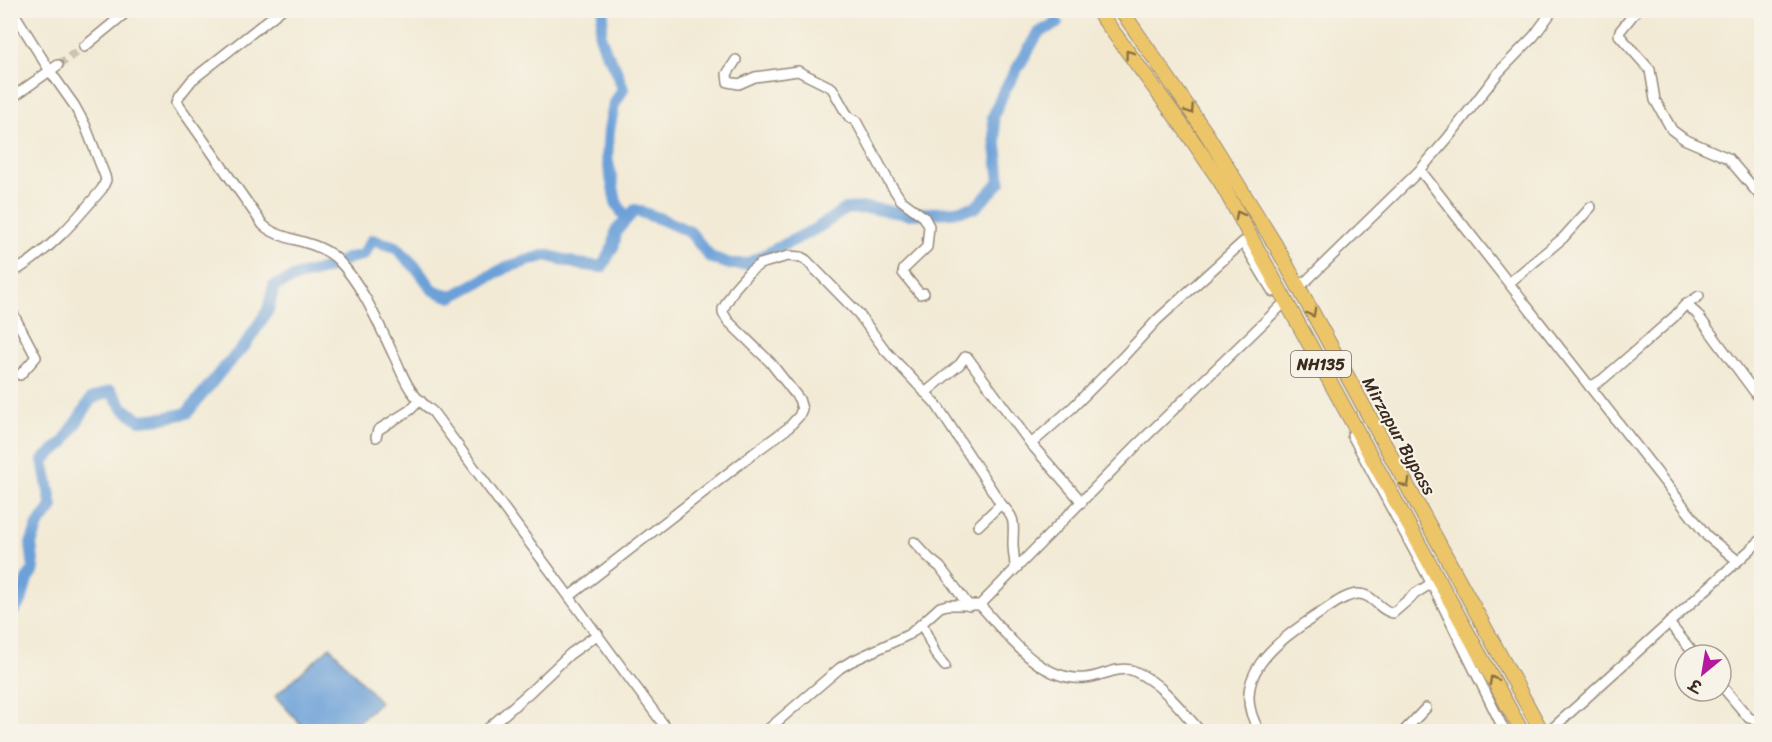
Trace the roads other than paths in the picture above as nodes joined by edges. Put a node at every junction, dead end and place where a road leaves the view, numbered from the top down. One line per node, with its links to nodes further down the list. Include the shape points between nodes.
1 (12, 10): 10 (street)
2 (129, 10): 8 (street)
3 (1097, 10): 57 (highway, NH135, one-way to 3, via 1220,181)
4 (1121, 10): 17 (highway, Mirzapur Bypass / NH135, one-way to 17, via 1206,133)
5 (1553, 10): 12 (street)
6 (1637, 10): 13 (street, via 1619,35 1650,70 1653,95 1672,130 1728,158)
7 (278, 11): 26 (street, via 192,80 177,102 263,225 325,251 339,262 357,285 408,386)
8 (84, 46)
9 (736, 60): 18 (street, via 727,74 728,82 739,84 755,77 798,71 832,88 845,111 856,121 901,200 924,217 929,226 927,247 903,273 920,294)
10 (54, 68): 11 (street); 15 (street, via 80,115 106,180 57,240)
11 (10, 99)
12 (1420, 170): 16 (street); 17 (street)
13 (1761, 198)
14 (1591, 207): 16 (street, via 1563,238)
15 (10, 274)
16 (1509, 283): 24 (street)
17 (1299, 288): 49 (highway, Mirzapur Bypass / NH135, one-way to 49)
18 (924, 293)
19 (1699, 296): 20 (street)
20 (1686, 304): 24 (street); 27 (street)
21 (1282, 305): 29 (street, via 1243,242); 30 (street); 37 (street)
22 (10, 308): 23 (street, via 36,357)
23 (20, 375)
24 (1590, 387): 35 (street, via 1707,536)
25 (926, 393): 29 (street, via 966,357); 31 (street); 38 (street, via 885,350 858,313 806,260 788,256 760,264 735,288 723,313 799,399 799,416)
26 (420, 400): 28 (street, via 378,430); 38 (street, via 433,412)
27 (1761, 402)
28 (375, 437)
29 (1031, 444): 30 (street)
30 (1082, 502): 36 (street)
31 (1001, 504): 32 (street); 36 (street, via 1014,524)
32 (978, 526)
33 (1761, 539): 35 (street)
34 (914, 542): 40 (street, via 940,567)
35 (1738, 561): 41 (street)
36 (1015, 568): 39 (street)
37 (1431, 584): 54 (street, via 1393,613 1384,611 1367,596 1341,600 1272,649 1252,676 1248,696); 56 (street)
38 (570, 596): 43 (street)
39 (980, 605): 40 (street); 53 (street, via 1036,663 1071,678 1132,670 1162,690)
40 (969, 606): 42 (street, via 940,607)
41 (1669, 622): 44 (street); 49 (street)
42 (922, 624): 45 (street); 52 (street, via 910,634 840,668)
43 (598, 634): 50 (street, via 570,654); 51 (street)
44 (1686, 643)
45 (945, 666)
46 (1733, 699): 48 (street, via 1749,718)
47 (1426, 708): 55 (street)
48 (1761, 722)
49 (1554, 728)
50 (484, 732)
51 (669, 732)
52 (765, 732)
53 (1201, 732)
54 (1260, 732)
55 (1403, 732)
56 (1505, 732)
57 (1522, 732)

